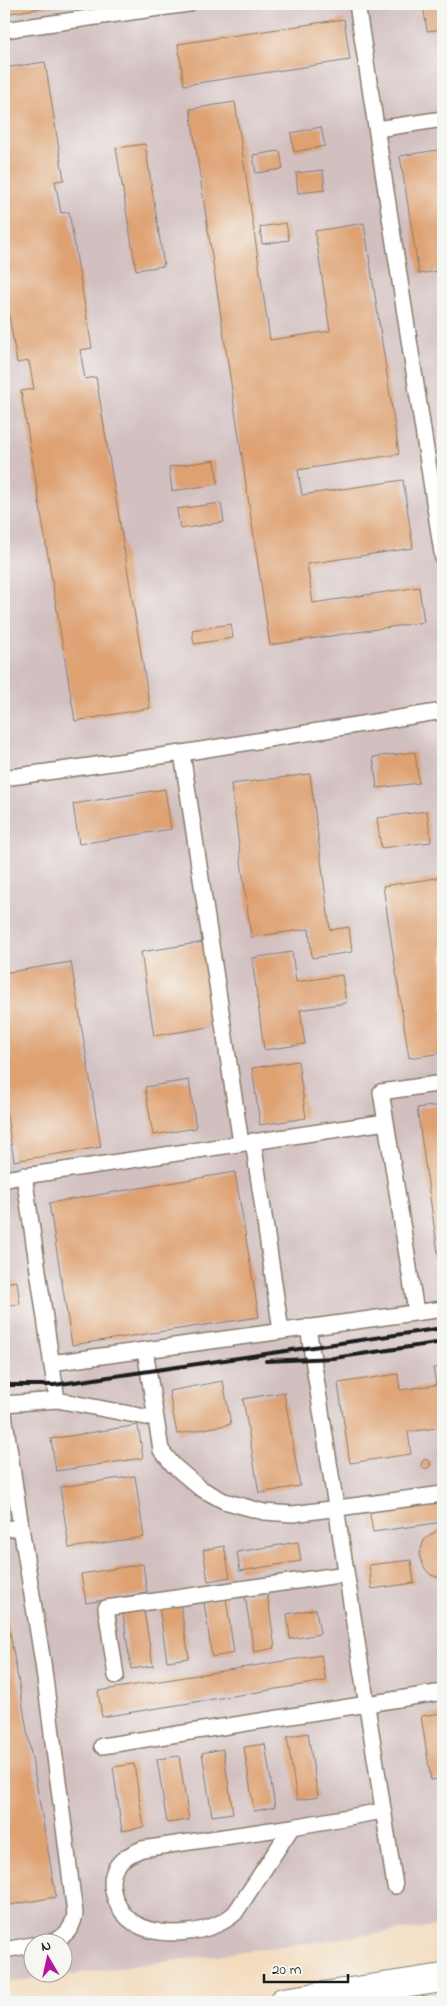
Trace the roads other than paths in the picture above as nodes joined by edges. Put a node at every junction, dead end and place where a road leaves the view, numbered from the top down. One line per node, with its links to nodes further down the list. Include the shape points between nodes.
1 (188, 4): 3 (lane)
2 (358, 4): 5 (lane)
3 (4, 30)
4 (443, 119): 5 (lane)
5 (377, 129): 6 (lane)
6 (443, 559)
7 (443, 711): 8 (lane)
8 (182, 753): 9 (lane); 12 (lane)
9 (4, 778)
10 (443, 1083): 11 (lane, via 381,1092)
11 (386, 1122): 12 (lane); 16 (lane)
12 (247, 1142): 13 (lane); 18 (lane)
13 (24, 1175): 14 (lane); 20 (lane)
14 (4, 1179)
15 (443, 1309): 16 (lane)
16 (416, 1312): 17 (lane)
17 (308, 1327): 18 (lane); 26 (lane)
18 (281, 1331): 19 (lane)
19 (145, 1350): 20 (lane); 24 (lane)
20 (51, 1363): 21 (lane)
21 (57, 1400): 22 (lane); 24 (lane)
22 (4, 1404)
23 (4, 1414): 27 (lane)
24 (156, 1419): 26 (lane, via 161,1450 174,1466 200,1488 224,1501 264,1512 294,1514)
25 (443, 1494): 26 (lane)
26 (336, 1509): 29 (lane)
27 (21, 1526): 28 (lane); 37 (lane, via 43,1663 76,1914)
28 (4, 1529)
29 (346, 1574): 30 (lane, via 106,1608); 32 (lane)
30 (116, 1676)
31 (443, 1692): 32 (lane)
32 (366, 1703): 33 (lane); 34 (lane)
33 (102, 1746)
34 (383, 1810): 35 (lane); 36 (lane)
35 (292, 1827): 35 (lane, via 142,1849 125,1857 117,1866 114,1896 122,1913 149,1929 172,1932 211,1928 235,1913)
36 (395, 1886)
37 (66, 1934)
38 (22, 1947): 39 (lane)
39 (4, 1950)
40 (443, 1978): 41 (street)
41 (283, 2002)

